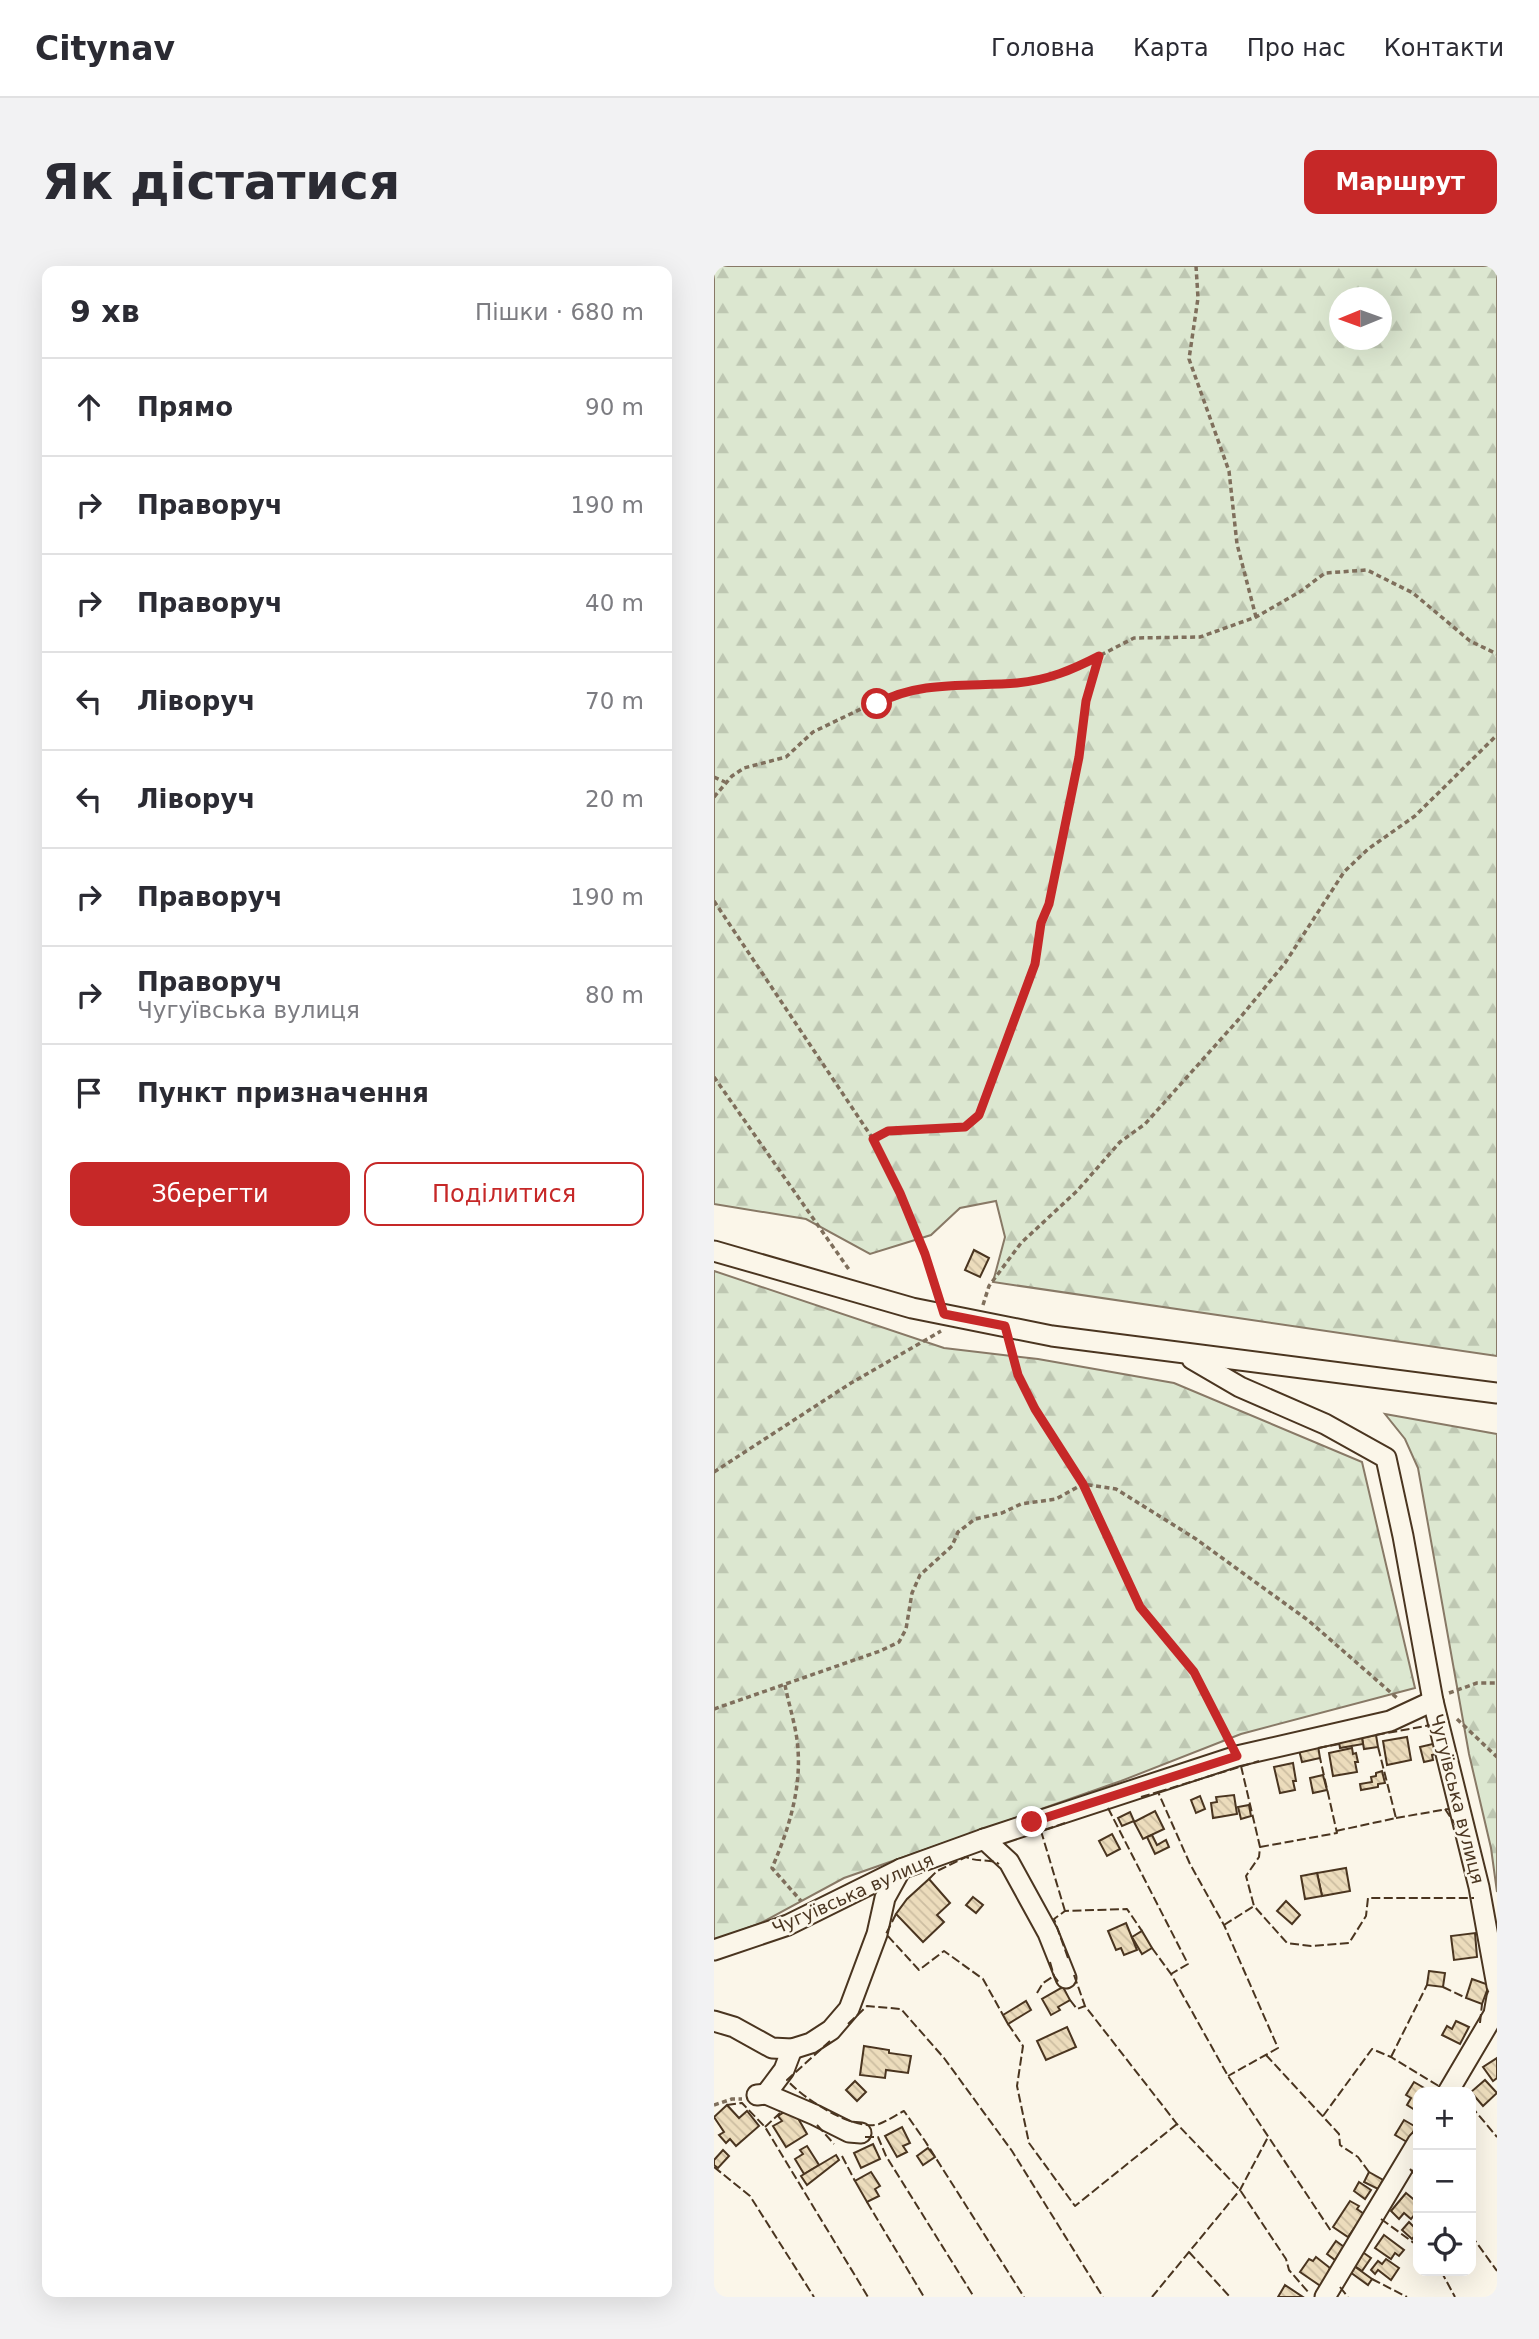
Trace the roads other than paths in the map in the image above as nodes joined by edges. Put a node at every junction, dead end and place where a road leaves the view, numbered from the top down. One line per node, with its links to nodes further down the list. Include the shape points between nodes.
1 (714, 1251): 2 (street, via 912,1308 1052,1336)
2 (1184, 1354): 3 (street); 4 (street, via 1240,1387 1325,1424 1385,1458)
3 (1497, 1393)
4 (1432, 1694): 5 (street, Чугуївська вулиця, via 1390,1721 1237,1756); 9 (street, Чугуївська вулиця, via 1479,1886)
5 (984, 1839): 6 (street, Чугуївська вулиця); 8 (street, via 1009,1862 1048,1933)
6 (901, 1869): 7 (street, Чугуївська вулиця, via 788,1925); 12 (street, via 885,1898 849,2009 831,2030)
7 (714, 1950)
8 (1066, 1978)
9 (1497, 1986)
10 (1497, 1997): 13 (street, via 1494,2014)
11 (714, 2021): 12 (street, via 772,2048)
12 (792, 2049): 14 (street, via 783,2070 761,2095)
13 (1451, 2087)
14 (861, 2133)
15 (1413, 2150): 16 (street)
16 (1325, 2297)

